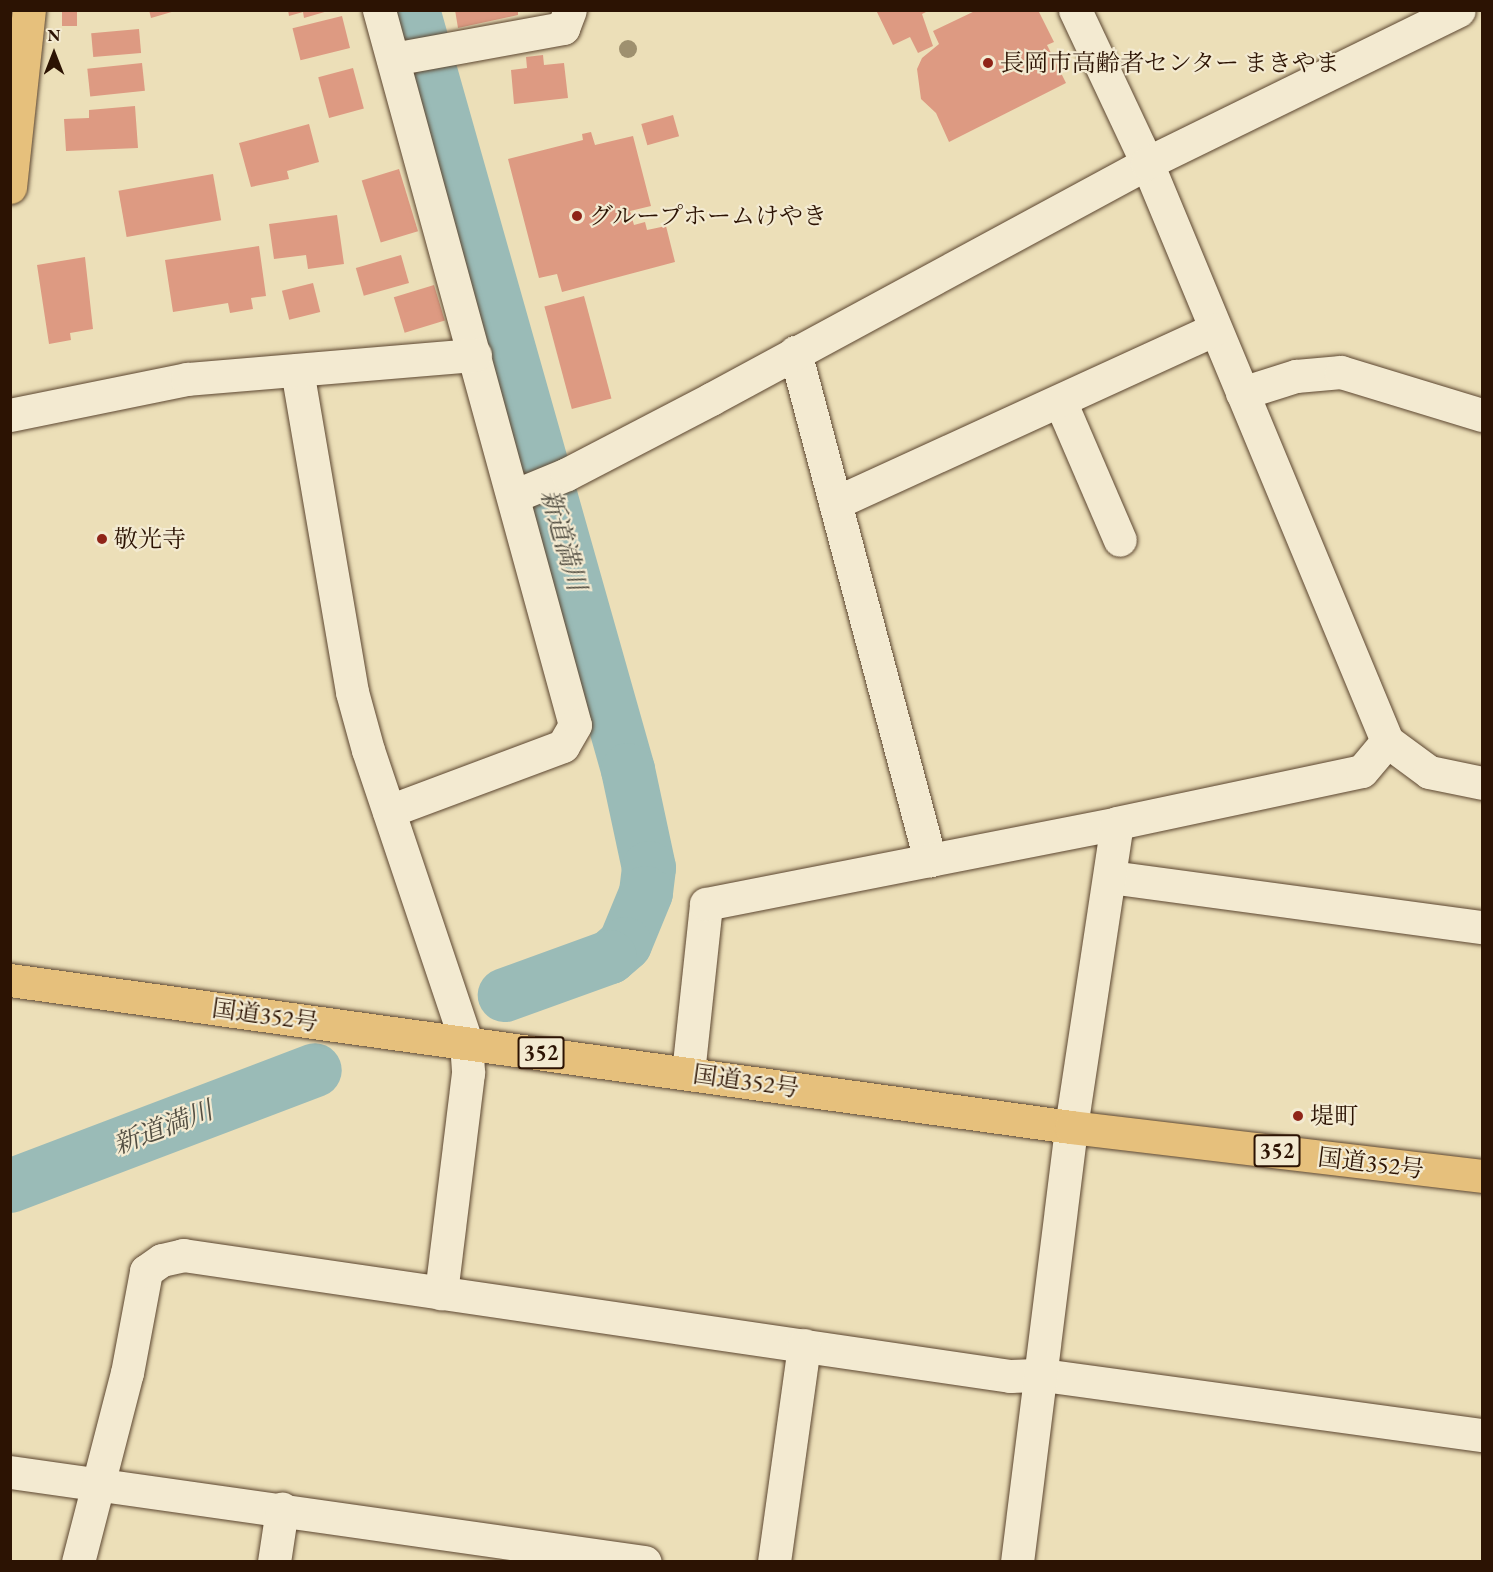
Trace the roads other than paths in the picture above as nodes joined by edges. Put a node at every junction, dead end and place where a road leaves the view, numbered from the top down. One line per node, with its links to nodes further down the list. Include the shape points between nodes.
1 (29, 10): 8 (highway)
2 (379, 10): 6 (street)
3 (570, 10): 6 (street, via 563,28)
4 (1075, 10): 7 (street)
5 (1459, 10): 7 (street)
6 (401, 58): 11 (street)
7 (1147, 163): 9 (street); 10 (street)
8 (10, 186)
9 (1215, 329): 13 (street); 14 (street)
10 (795, 352): 17 (street, via 567,474); 18 (street)
11 (475, 354): 12 (street); 17 (street)
12 (297, 370): 16 (street, via 187,379); 22 (street, via 344,655 368,750)
13 (1242, 393): 15 (street, via 1296,376 1341,372); 20 (street)
14 (1060, 401): 18 (street); 19 (street)
15 (1482, 415)
16 (10, 416)
17 (520, 494): 22 (street, via 575,725 563,746)
18 (835, 503): 24 (street)
19 (1120, 540)
20 (1387, 741): 21 (street, via 1430,772); 23 (street, via 1362,771)
21 (1482, 783)
22 (390, 811): 28 (street)
23 (1117, 823): 24 (street); 25 (street)
24 (930, 860): 29 (street, via 706,904)
25 (1111, 877): 26 (street); 30 (street)
26 (1482, 927)
27 (10, 980): 28 (highway, 国道352号 / 352)
28 (466, 1042): 29 (highway, 国道352号 / 352); 32 (street, via 468,1073)
29 (688, 1073): 30 (highway, 国道352号 / 352)
30 (1071, 1127): 31 (highway, 国道352号 / 352); 34 (street)
31 (1482, 1176)
32 (441, 1293): 33 (street); 37 (street, via 183,1255 153,1265 146,1271 127,1373)
33 (804, 1345): 34 (street, via 1010,1376); 43 (street)
34 (1043, 1375): 35 (street); 44 (street)
35 (1482, 1435)
36 (10, 1472): 37 (street)
37 (99, 1486): 38 (street); 40 (street)
38 (282, 1509): 39 (street); 41 (street)
39 (539, 1554): 42 (street)
40 (78, 1562)
41 (274, 1562)
42 (645, 1562)
43 (774, 1562)
44 (1017, 1562)

